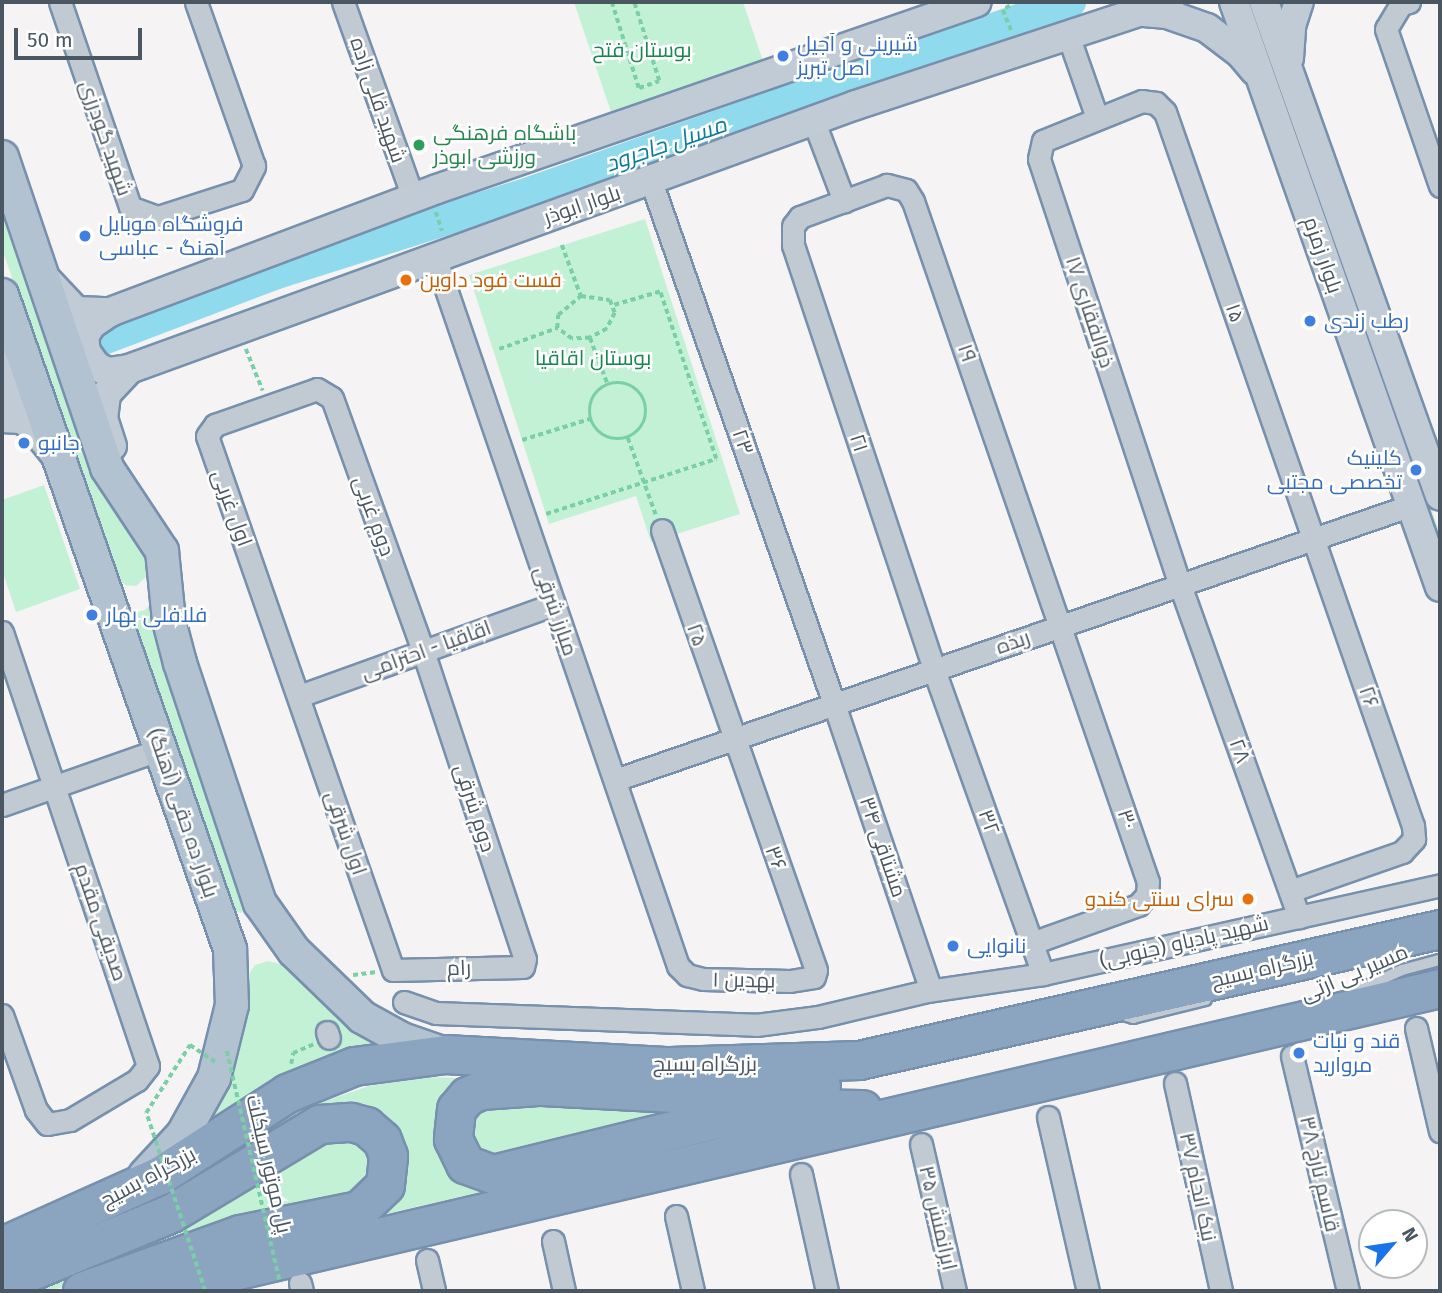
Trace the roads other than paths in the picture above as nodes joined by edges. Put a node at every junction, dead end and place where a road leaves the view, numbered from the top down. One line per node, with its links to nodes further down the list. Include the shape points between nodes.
1 (60, 2): 2 (street, شهید گودرزی, via 130,207 158,217 242,190 254,166)
2 (196, 2)
3 (343, 2): 20 (street, شهید قلی زاده)
4 (1169, 2): 10 (main road, بلوار ابوذر)
5 (1234, 2): 12 (main road, بلوار زمزم)
6 (1264, 2): 12 (main road, بلوار زمزم)
7 (1299, 2): 12 (main road)
8 (1409, 2): 18 (street, via 1401,4 1386,29)
9 (990, 6): 20 (main road)
10 (1141, 11): 11 (main road, بلوار ابوذر); 12 (main road, via 1207,28)
11 (1068, 36): 14 (street); 15 (main road, بلوار ابوذر)
12 (1276, 78): 32 (main road, بلوار زمزم); 34 (main road, بلوار زمزم)
13 (1142, 101): 14 (street, ذوالفقاری ۱۷); 36 (street, ۱۵, via 1156,103 1165,112)
14 (1097, 118): 37 (street, ذوالفقاری ۱۷, via 1043,141 1039,159)
15 (814, 122): 17 (main road, بلوار ابوذر); 19 (street)
16 (2, 157): 23 (main road)
17 (651, 180): 22 (main road, بلوار ابوذر); 45 (street, ۲۳)
18 (1440, 187)
19 (844, 201): 21 (street, ۱۹); 40 (street, ۱۹, via 895,184 913,201)
20 (424, 203): 25 (main road)
21 (800, 217): 43 (street, ۲۱, via 793,226 793,245)
22 (435, 257): 27 (main road, بلوار ابوذر); 39 (street, مبارز شرقی)
23 (45, 284): 25 (main road, via 76,311); 33 (main road, بلوار ده حقی (آهنگ), via 107,468)
24 (5, 304): 31 (main road, بلوار ده حقی (آهنگ))
25 (110, 312): 27 (main road, via 92,324 85,336 86,352 96,366 108,372)
26 (2, 362): 29 (main road, via 9,369 15,393)
27 (129, 369): 33 (main road, بلوار ابوذر, via 106,394 103,419)
28 (317, 388): 42 (street, دوم غربی, via 332,398); 44 (street, اول غربی, via 215,425 207,436)
29 (2, 413)
30 (2, 418): 31 (main road, via 21,419 32,426)
31 (57, 456): 47 (main road, بلوار ده حقی (آهنگ))
32 (1439, 491)
33 (128, 495): 53 (main road, بلوار ده حقی (آهنگ), via 162,551 169,621 180,663)
34 (1412, 505): 36 (street, ربذه); 38 (main road, بلوار زمزم)
35 (662, 530): 46 (street, ۲۵)
36 (1314, 538): 37 (street, ربذه); 52 (street, ۲۶, via 1414,839 1402,852)
37 (1180, 585): 40 (street, ربذه); 52 (street, ۲۸)
38 (1440, 587)
39 (554, 604): 42 (street, اقاقیا - احترامی); 48 (street, مبارز شرقی)
40 (1062, 625): 43 (street, ربذه); 58 (street, ۳۰, via 1148,882 1147,895 1138,905)
41 (2, 632): 49 (street, صدیقی مقدم)
42 (423, 651): 44 (street, اقاقیا - احترامی); 61 (street, دوم شرقی)
43 (934, 670): 45 (street, ربذه); 58 (street, ۳۲)
44 (299, 696): 63 (street, اول شرقی)
45 (834, 704): 46 (street, ربذه); 67 (street, ۳۴ مشتاقی, via 928,982)
46 (733, 739): 48 (street, ربذه); 65 (street, ۳۶, via 816,971)
47 (161, 749): 49 (street); 56 (main road, بلوار ده حقی (آهنگ))
48 (615, 780): 62 (street, مبارز شرقی)
49 (54, 787): 50 (street); 71 (street, صدیقی مقدم, via 147,1057 145,1075 55,1125 47,1124 36,1110)
50 (2, 805)
51 (1440, 885): 55 (street, شهید پادیاو (جنوبی))
52 (1290, 891): 55 (street, ۲۸)
53 (260, 903): 56 (main road, via 259,922 248,933 233,930); 74 (main road, بلوار ده حقی (آهنگ), via 294,951 362,1017)
54 (1440, 911): 59 (main road, via 1408,920)
55 (1299, 917): 64 (street, شهید پادیاو (جنوبی))
56 (219, 918): 81 (main road, بلوار ده حقی (آهنگ), via 232,967 232,1005 223,1057 183,1134)
57 (1440, 929): 59 (highway, بزرگراه بسیج)
58 (1032, 943): 64 (street, ۳۲)
59 (1352, 948): 70 (highway, بزرگراه بسیج)
60 (1440, 960): 73 (lane, مسیر بی ارتی, via 1402,970)
61 (525, 965): 63 (street, رام)
62 (678, 966): 65 (street, بهدین ۱, via 687,975 704,979 790,981)
63 (393, 970)
64 (1043, 974): 67 (street, شهید پادیاو (جنوبی))
65 (814, 977)
66 (1440, 988): 73 (highway)
67 (927, 991): 69 (street, شهید پادیاو (جنوبی), via 818,1017 756,1025 436,1013)
68 (1221, 997): 70 (lane, via 1133,1018)
69 (404, 1002)
70 (1098, 1007): 74 (highway, بزرگراه بسیج, via 859,1060 670,1066); 75 (highway, via 1048,1038 836,1084 712,1095 537,1086 481,1090 467,1096 456,1109 453,1139 465,1164 493,1174 778,1108 858,1110 984,1083)
71 (2, 1015)
72 (1416, 1028): 78 (street)
73 (1288, 1040): 75 (highway); 96 (street, قاسم تارخ ۳۸)
74 (445, 1055): 81 (highway, بزرگراه بسیج, via 354,1066 293,1089 160,1175)
75 (1031, 1082): 88 (highway)
76 (1175, 1083): 95 (street, نیک انجام ۳۷)
77 (1048, 1116): 94 (street)
78 (1440, 1131)
79 (921, 1144): 93 (street, ایرانمنش ۳۵)
80 (801, 1174): 92 (street)
81 (135, 1186): 84 (highway, بزرگراه بسیج)
82 (676, 1216): 91 (street)
83 (553, 1241): 90 (street)
84 (2, 1246)
85 (427, 1260): 89 (street)
86 (2, 1283): 87 (highway, via 172,1213 319,1124 351,1122 366,1126 382,1140 388,1156 385,1185 359,1210 240,1234)
87 (82, 1291)
88 (148, 1291)
89 (434, 1291)
90 (565, 1291)
91 (693, 1291)
92 (827, 1291)
93 (955, 1291)
94 (1088, 1291)
95 (1221, 1291)
96 (1348, 1291)

